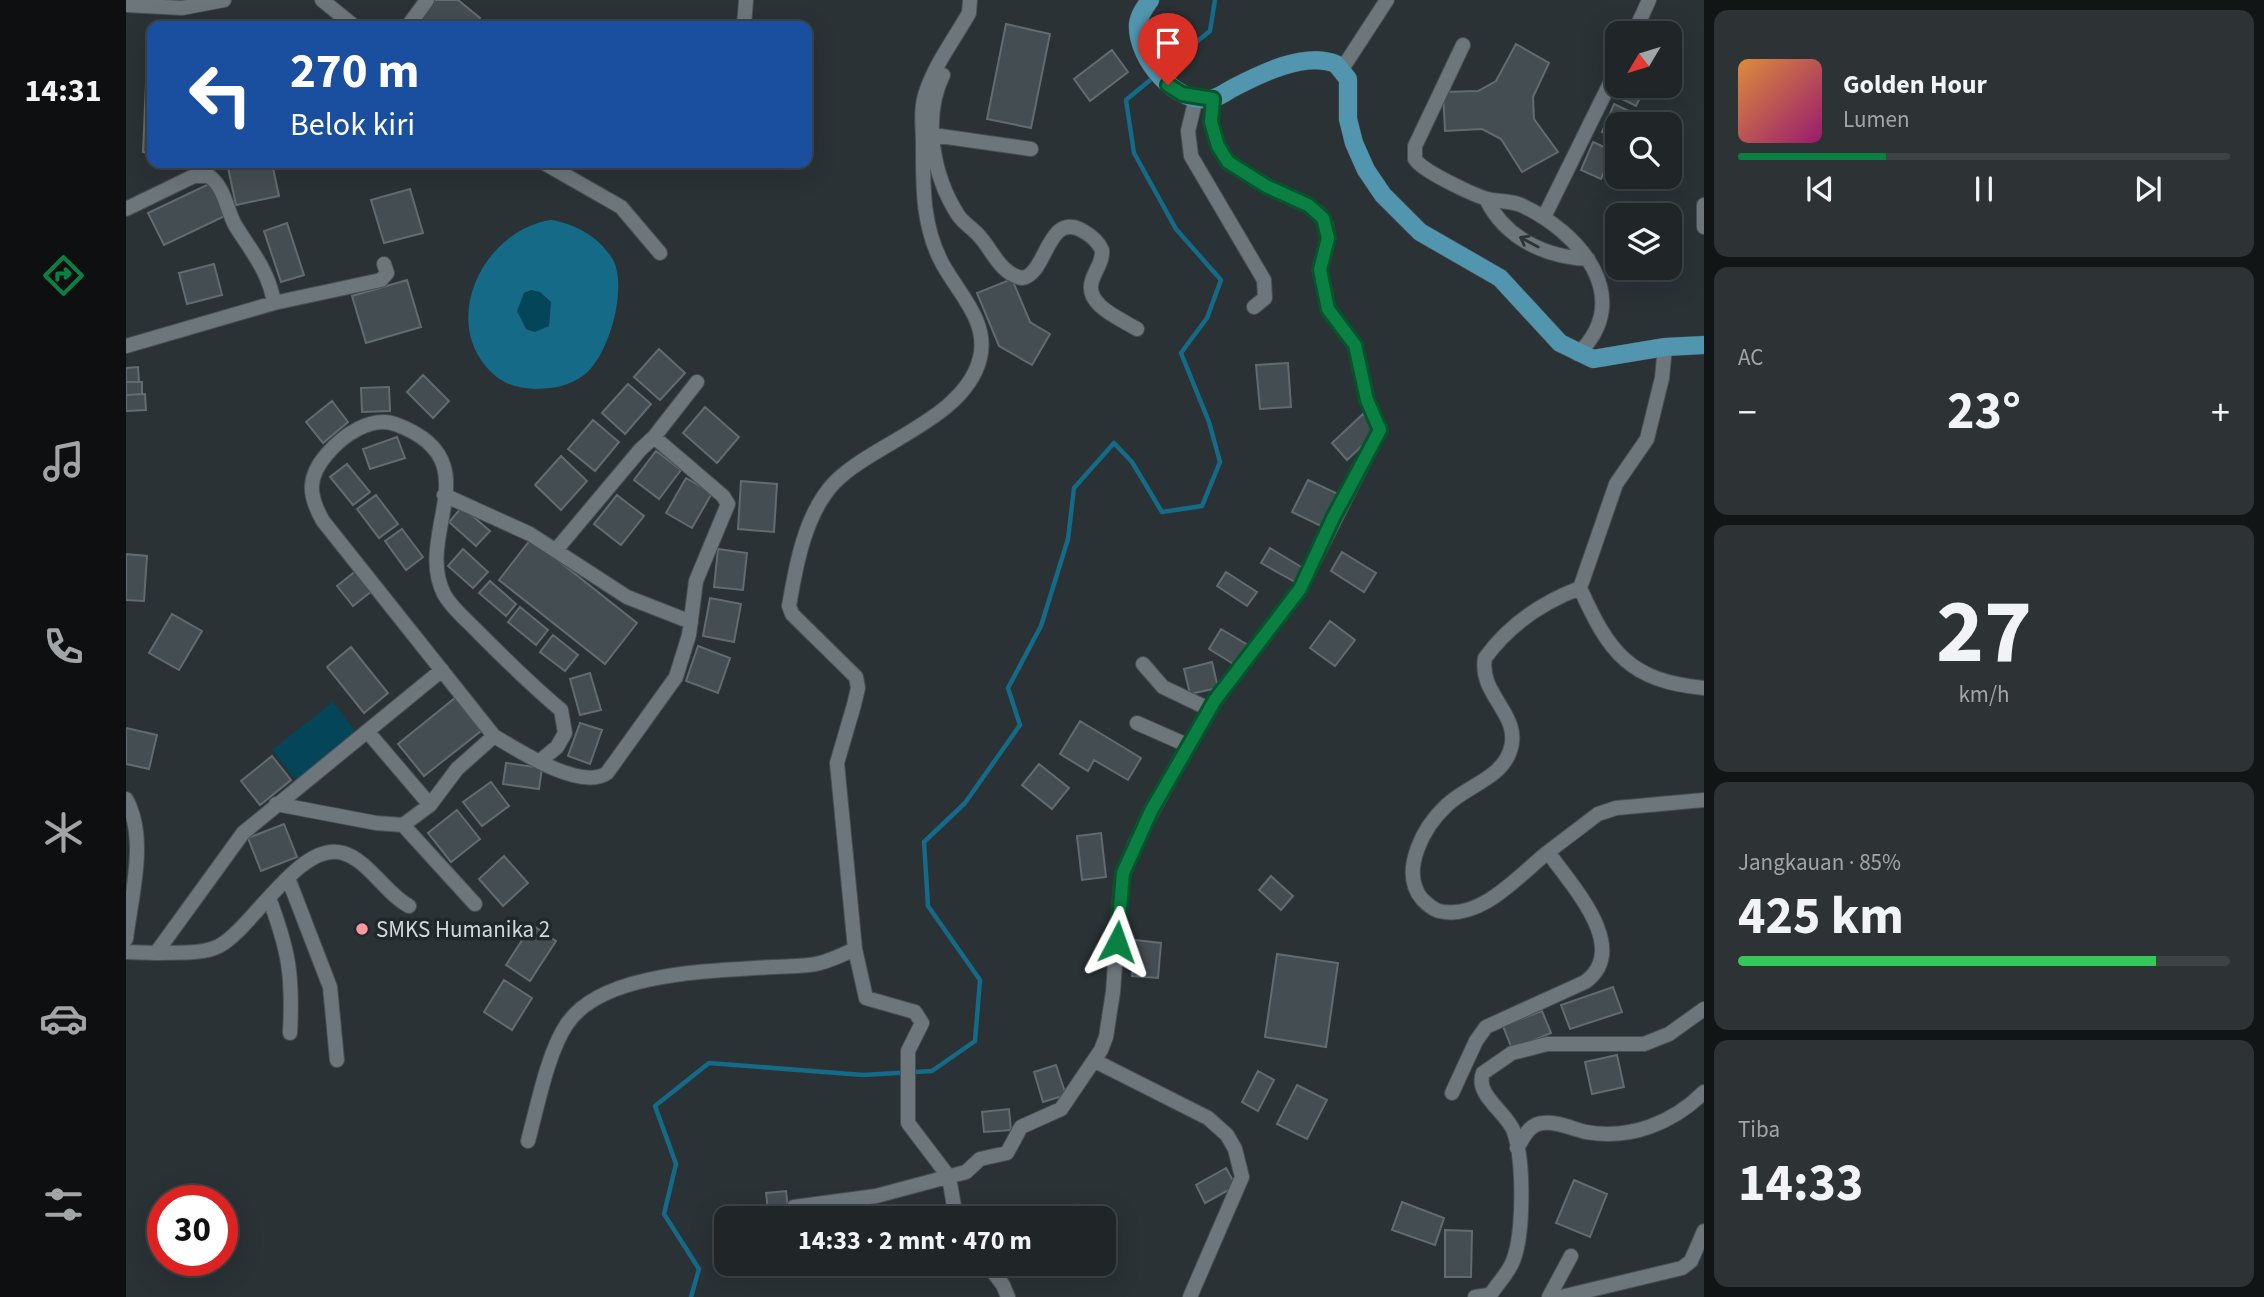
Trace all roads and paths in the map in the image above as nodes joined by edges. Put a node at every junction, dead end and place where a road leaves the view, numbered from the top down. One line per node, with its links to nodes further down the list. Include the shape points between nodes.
1 (224, 0): 8 (street, via 182,8)
2 (322, 0): 10 (street)
3 (427, 0): 11 (street)
4 (746, 0): 12 (street)
5 (1150, 0): 17 (main road, via 1138,24 1146,54 1175,91)
6 (1387, 0): 15 (street)
7 (1649, 0): 13 (street)
8 (126, 5)
9 (970, 6): 18 (street, via 962,42 937,88); 62 (street, via 925,93 922,184 934,244 976,319 980,361 971,381 946,406 834,484 804,539 789,606 849,667 858,683 837,757)
10 (349, 21)
11 (412, 21)
12 (744, 21)
13 (1639, 21)
14 (1463, 46): 21 (street, via 1415,146 1415,156 1424,170)
15 (1342, 69): 17 (main road, via 1322,61 1279,68); 35 (main road, via 1348,83 1348,119 1354,143 1390,205 1428,238 1500,278 1551,335)
16 (1605, 93): 24 (street)
17 (1205, 98): 30 (street, via 1188,131 1191,156 1264,280 1265,299); 45 (street, via 1218,146 1228,162 1308,205 1323,218 1328,238 1320,270 1328,309 1355,345 1367,400 1380,430 1300,589)
18 (933, 135): 19 (street); 31 (street, via 937,167 953,206 1003,268 1017,278 1031,276 1058,232 1078,228 1093,237 1102,250 1091,284 1093,298)
19 (1031, 149)
20 (559, 168): 26 (street, via 621,207)
21 (1486, 199): 24 (street, via 1505,199); 27 (street, one-way to 21, via 1559,255 1508,230)
22 (1704, 205): 25 (street)
23 (126, 209): 29 (street, via 194,176 213,179 225,196 234,223 262,264)
24 (1544, 217): 27 (street)
25 (1704, 227)
26 (660, 253)
27 (1588, 259): 35 (street, via 1605,301 1599,329)
28 (384, 264): 29 (street, via 387,273 381,280)
29 (274, 303): 33 (street)
30 (1254, 307)
31 (1137, 329)
32 (1704, 345): 34 (main road)
33 (126, 346)
34 (1665, 347): 35 (main road, via 1597,359); 40 (street, via 1647,439 1616,484)
35 (1578, 354)
36 (697, 382): 37 (street)
37 (654, 437): 39 (street); 41 (street, via 728,505 696,580)
38 (444, 495): 39 (street); 43 (street, via 445,474 437,449 411,430 378,420 329,451 310,486 323,521); 50 (street, via 438,566 445,594 565,719 563,738)
39 (556, 550): 41 (street, via 627,597)
40 (1580, 588): 44 (street, via 1609,642 1634,669 1657,680); 56 (street, via 1534,610 1485,658 1488,688 1511,725 1512,745 1503,767 1464,790 1431,824 1414,861 1413,881 1433,908 1462,912 1486,901)
41 (691, 622): 50 (street, via 676,677 607,772 587,779)
42 (1143, 664): 45 (street, via 1163,687)
43 (442, 670): 47 (street); 48 (street)
44 (1704, 688)
45 (1209, 709): 49 (street)
46 (1137, 723): 49 (street)
47 (367, 731): 53 (street); 54 (street)
48 (494, 736): 50 (street); 54 (street, via 457,769)
49 (1187, 745): 68 (street, via 1123,873 1107,1037)
50 (540, 761)
51 (126, 799): 61 (street, via 135,842)
52 (1704, 800): 56 (street, via 1616,808 1598,814)
53 (275, 804): 55 (street); 64 (street, via 230,848)
54 (430, 805): 55 (street)
55 (403, 825): 59 (street)
56 (1548, 852): 70 (street, via 1596,923 1603,946 1600,965 1585,982 1486,1027)
57 (288, 878): 58 (street); 60 (street, via 321,855 342,853); 67 (street, via 330,987)
58 (268, 898): 64 (street, via 217,947); 66 (street, via 284,938 292,983)
59 (475, 904)
60 (409, 906)
61 (126, 939)
62 (855, 949): 71 (street, via 814,964 722,970 640,983 590,1003 562,1031); 73 (street, via 866,998 921,1017 908,1051 908,1123)
63 (126, 953): 64 (street)
64 (156, 953)
65 (1704, 1009): 72 (street, via 1669,1034 1644,1044 1547,1044 1512,1053 1488,1068 1481,1086 1511,1125)
66 (290, 1033)
67 (337, 1060)
68 (1095, 1061): 73 (street, via 1061,1109 1021,1127 1007,1153 980,1159 966,1172); 81 (street, via 1209,1118 1235,1149 1242,1177)
69 (1704, 1092): 72 (street, via 1673,1116 1645,1129 1597,1134 1545,1122 1530,1129)
70 (1452, 1093)
71 (527, 1141)
72 (1517, 1148): 79 (street, via 1518,1243 1510,1266)
73 (949, 1177): 74 (street, via 876,1196); 75 (street)
74 (801, 1206)
75 (954, 1206)
76 (1704, 1231): 83 (street, via 1691,1261 1682,1268)
77 (1571, 1256): 82 (street)
78 (996, 1276): 80 (street)
79 (1485, 1296)
80 (1008, 1297)
81 (1190, 1297)
82 (1549, 1297)
83 (1561, 1297)

